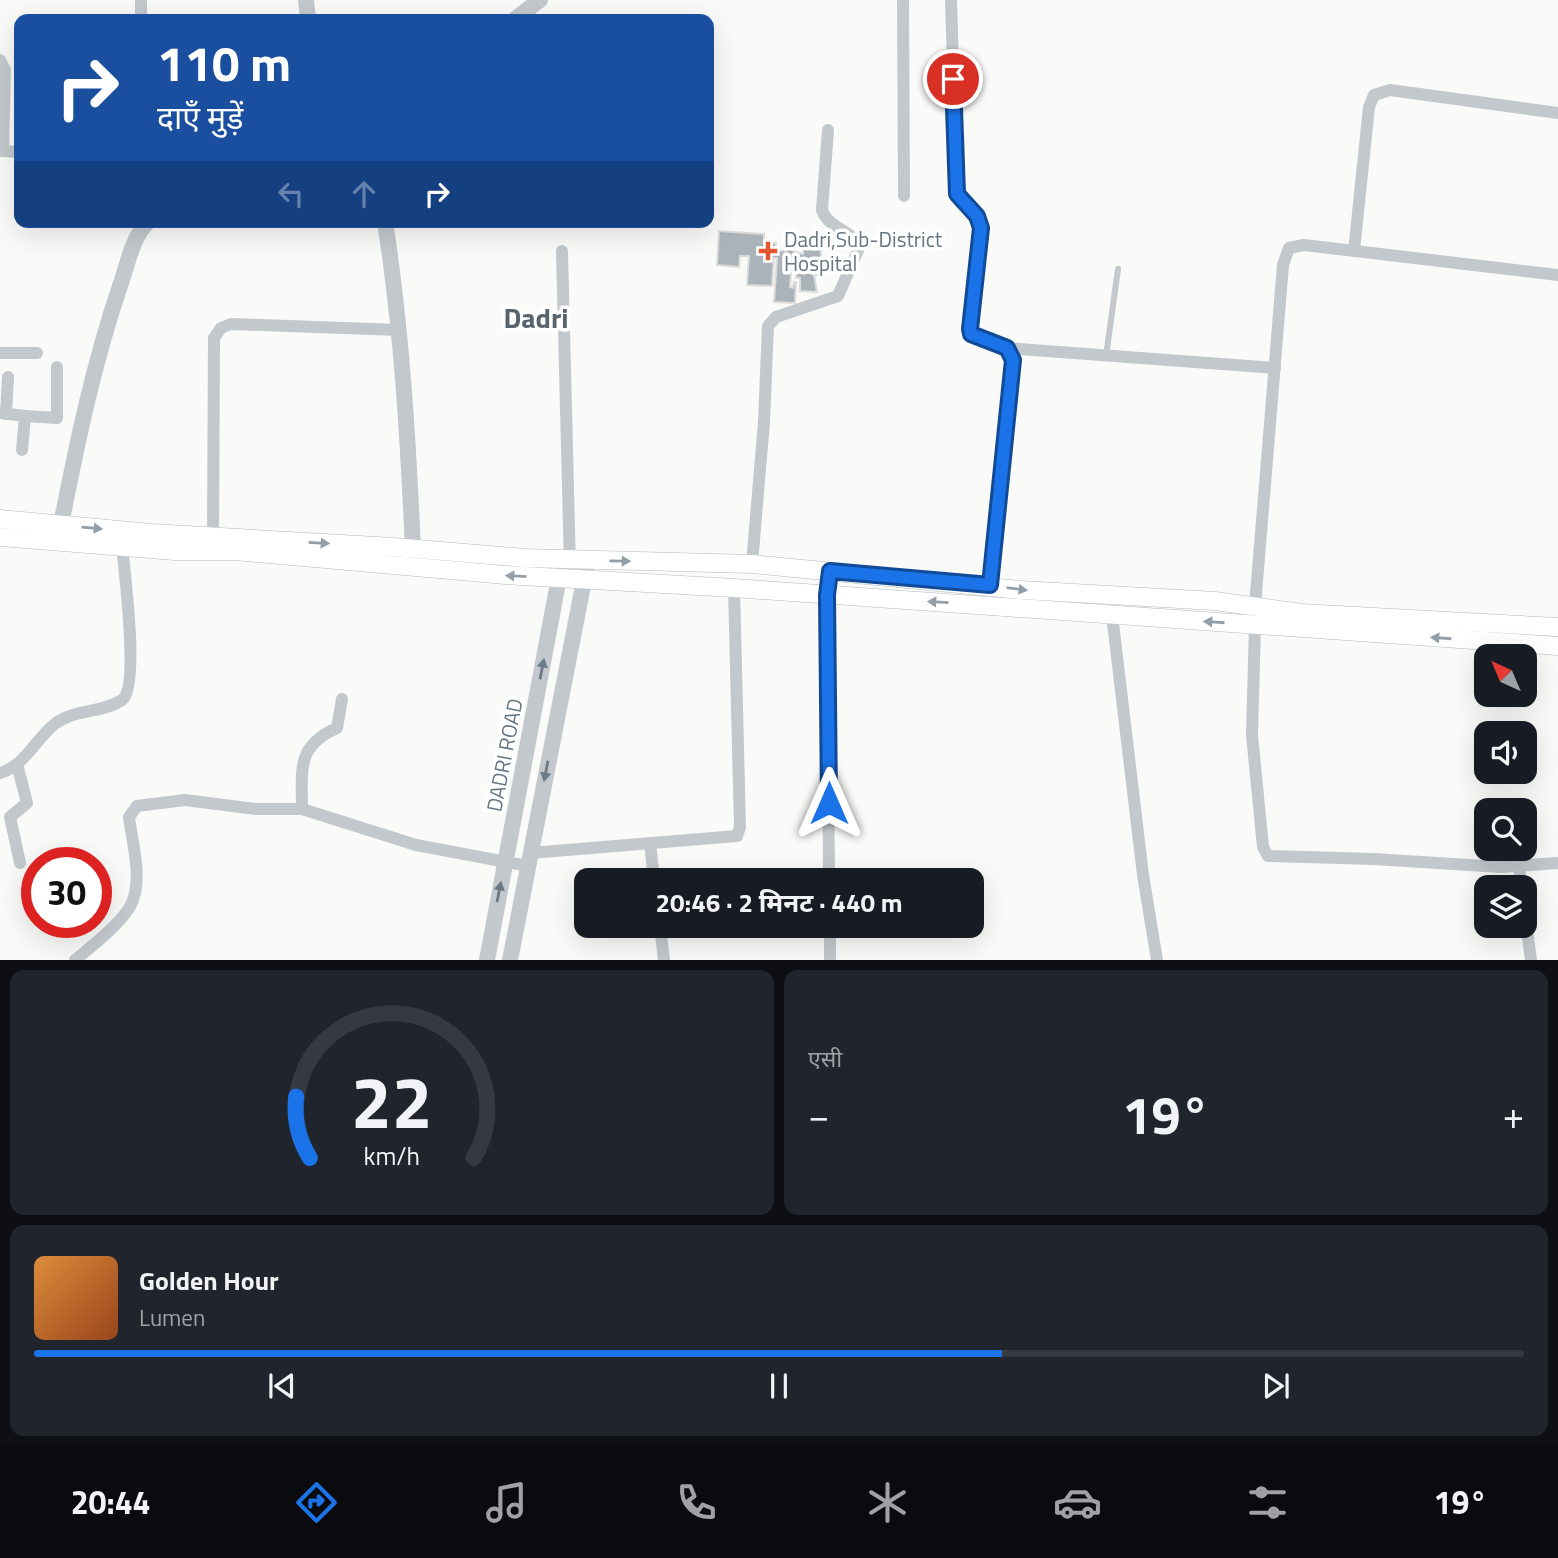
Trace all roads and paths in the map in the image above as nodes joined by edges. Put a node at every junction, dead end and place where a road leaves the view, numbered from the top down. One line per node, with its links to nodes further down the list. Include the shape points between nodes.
1 (540, 0): 4 (street)
2 (903, 0): 9 (street)
3 (951, 0): 17 (street, via 957,194 977,216 981,228 970,329 971,334)
4 (522, 14)
5 (0, 60): 8 (street, via 5,70)
6 (1558, 113): 13 (street, via 1390,90 1374,96 1369,107)
7 (828, 130): 34 (street, via 822,210 825,219 852,236 859,248 838,296 776,317 768,326)
8 (2, 151)
9 (904, 197)
10 (142, 228): 28 (street, via 95,367)
11 (386, 228): 16 (street)
12 (562, 251): 33 (street)
13 (1354, 251): 15 (street); 22 (street, via 1304,245 1289,248 1283,265)
14 (1118, 269): 20 (lane)
15 (1558, 275)
16 (400, 330): 30 (street, via 231,324 216,332); 32 (street)
17 (1007, 348): 20 (street); 37 (street, via 1013,360)
18 (0, 353): 19 (street)
19 (37, 353)
20 (1106, 356): 22 (street)
21 (57, 367): 25 (street, via 57,418)
22 (1275, 368): 40 (street)
23 (8, 377): 24 (street)
24 (3, 414): 25 (street)
25 (25, 416): 26 (street)
26 (22, 450)
27 (0, 519): 28 (main road)
28 (59, 534): 29 (main road); 30 (main road, one-way to 30); 31 (main road)
29 (0, 537)
30 (213, 537): 32 (main road, one-way to 32)
31 (122, 545): 36 (main road, one-way to 31); 46 (street, via 131,668 128,693 120,701 62,719)
32 (413, 549): 33 (main road)
33 (574, 559): 34 (main road, one-way to 34); 36 (street, DADRI ROAD); 36 (street, DADRI ROAD)
34 (752, 564): 35 (main road)
35 (830, 571): 37 (main road); 39 (street)
36 (572, 578): 38 (main road); 50 (street, DADRI ROAD, one-way to 50); 52 (street, DADRI ROAD, one-way to 36)
37 (990, 585): 40 (main road, one-way to 40)
38 (734, 587): 39 (main road); 49 (street, via 740,832 732,837)
39 (827, 595): 41 (main road, one-way to 39); 56 (street)
40 (1255, 606): 43 (main road, via 1301,613)
41 (1112, 615): 42 (main road, one-way to 41); 66 (street)
42 (1255, 625): 44 (main road, one-way to 42); 54 (street, via 1252,736 1263,847 1268,856)
43 (1558, 627)
44 (1558, 646)
45 (342, 699): 48 (street, via 337,729 316,739 305,754)
46 (17, 764): 47 (street); 51 (street, via 27,803 10,817)
47 (0, 773)
48 (302, 809): 52 (street, via 416,845); 61 (street, via 247,809 185,800 133,808 129,817 135,865 133,901)
49 (650, 843): 50 (street); 55 (street)
50 (529, 860): 52 (street); 63 (street, DADRI ROAD)
51 (20, 863)
52 (505, 863): 62 (street, DADRI ROAD, one-way to 52)
53 (1558, 863): 54 (street)
54 (1519, 866): 57 (street)
55 (653, 868)
56 (829, 868)
57 (1520, 875)
58 (661, 938): 64 (street)
59 (830, 938): 65 (street)
60 (1528, 938): 67 (street)
61 (75, 960)
62 (486, 960)
63 (510, 960)
64 (664, 960)
65 (830, 960)
66 (1157, 960)
67 (1531, 960)

